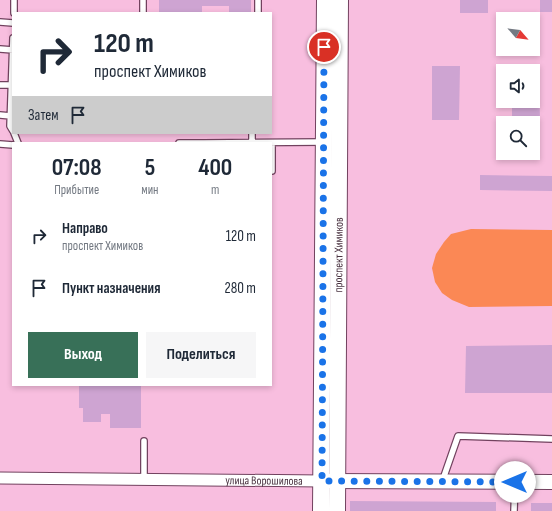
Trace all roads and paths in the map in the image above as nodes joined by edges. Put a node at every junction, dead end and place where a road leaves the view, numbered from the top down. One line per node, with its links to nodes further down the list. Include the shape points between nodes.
1 (14, 0): 6 (lane)
2 (143, 0): 7 (lane)
3 (258, 0): 8 (lane)
4 (325, 0): 18 (main road, проспект Химиков)
5 (340, 0): 28 (main road, проспект Химиков)
6 (14, 12)
7 (143, 12)
8 (258, 12)
9 (0, 22): 10 (lane)
10 (12, 23)
11 (0, 49): 12 (lane)
12 (12, 50)
13 (0, 84): 14 (lane)
14 (12, 85): 16 (lane)
15 (0, 115): 16 (lane)
16 (11, 116): 17 (lane)
17 (12, 130)
18 (323, 142): 19 (lane); 27 (main road, проспект Химиков)
19 (272, 143): 22 (lane)
20 (0, 144): 21 (lane)
21 (12, 145)
22 (272, 171)
23 (552, 439): 29 (lane, via 458,436)
24 (144, 441): 26 (lane)
25 (0, 478): 26 (street, улица Ворошилова)
26 (144, 480): 27 (street, улица Ворошилова)
27 (322, 481): 28 (street, улица Ворошилова); 32 (main road, проспект Химиков)
28 (338, 481): 29 (street, улица Ворошилова); 33 (main road, проспект Химиков)
29 (442, 482): 30 (street, улица Ворошилова)
30 (515, 482): 31 (street, улица Ворошилова); 34 (lane)
31 (552, 482)
32 (321, 511)
33 (337, 511)
34 (514, 511)

